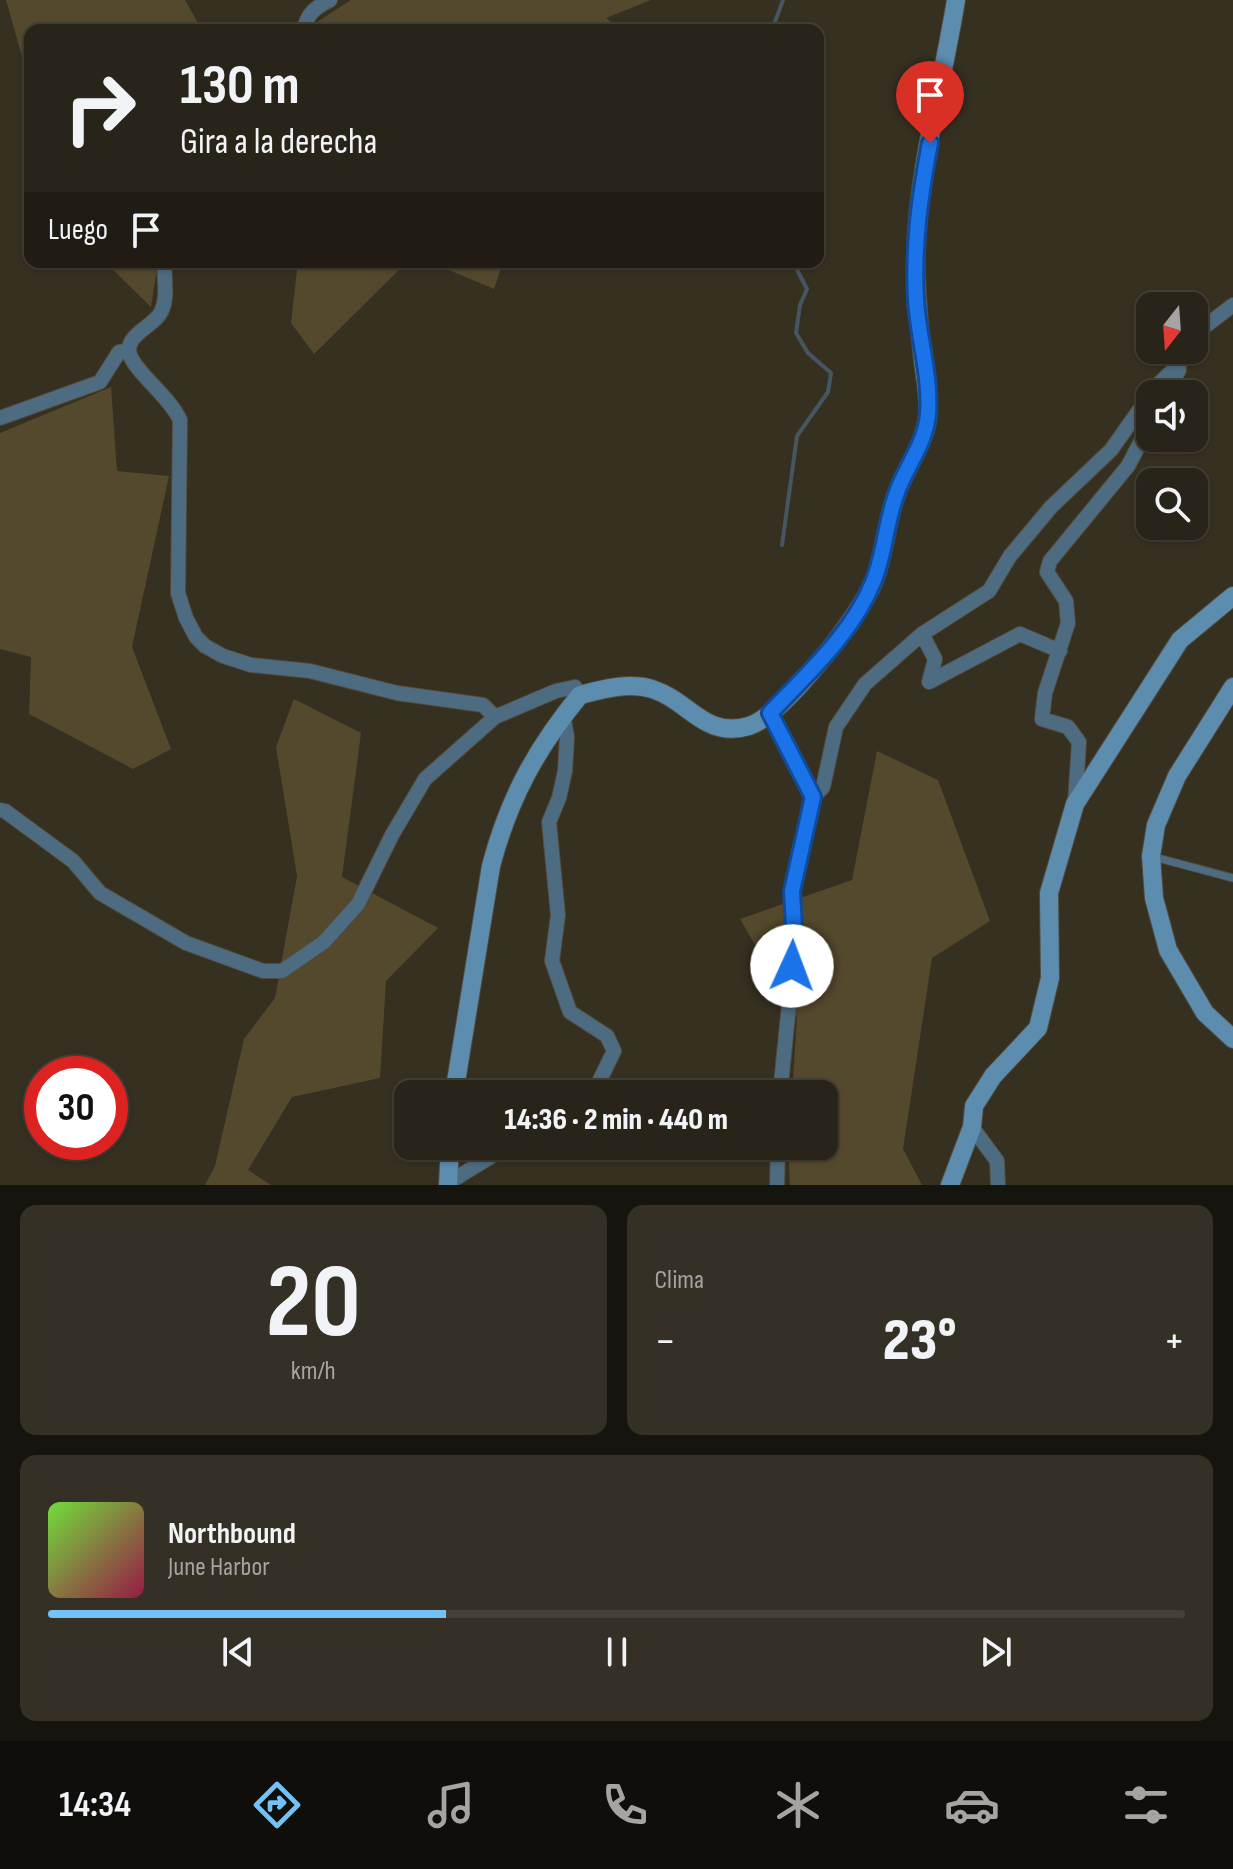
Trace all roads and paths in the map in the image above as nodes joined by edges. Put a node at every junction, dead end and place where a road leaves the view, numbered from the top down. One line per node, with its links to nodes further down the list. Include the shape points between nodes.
1 (330, 0): 3 (street, via 313,9)
2 (956, 0): 20 (street, via 916,249 928,415 897,492 864,603 827,654)
3 (305, 24)
4 (165, 268): 7 (street, via 161,314)
5 (1233, 305): 6 (street)
6 (1208, 324)
7 (129, 350): 13 (street, via 119,352 100,382); 22 (street, via 180,420 178,593 196,637 223,656 251,665 310,671 397,693 483,705)
8 (1182, 364): 9 (street)
9 (1181, 367): 10 (street); 11 (street)
10 (1162, 380)
11 (1174, 380)
12 (1136, 414): 16 (street, via 1111,450 1051,507 1010,556 989,591)
13 (0, 418)
14 (1136, 451): 17 (street, via 1050,561 1047,572 1066,601 1068,623)
15 (1233, 596): 24 (street, via 1180,640)
16 (922, 634): 17 (street, via 935,659 929,682 1020,634); 23 (street, via 865,684 843,716 823,787)
17 (1060, 651): 24 (street, via 1042,719 1068,727 1079,742)
18 (1233, 687): 26 (street, via 1177,776 1156,825)
19 (580, 695): 20 (street, via 623,686 650,688 713,727 730,730 753,725); 21 (street); 22 (street, via 575,687 556,691)
20 (770, 713): 23 (street)
21 (563, 715): 29 (street, via 512,798 499,834); 30 (street, via 565,771 549,822 558,915 552,961 570,1012 607,1036 614,1051)
22 (495, 717): 25 (street, via 425,779 358,904 324,942 282,971 263,971 186,943 100,893 73,861)
23 (813, 797): 31 (street, via 792,891 795,945)
24 (1075, 804): 32 (street, via 1049,893 1050,978 1038,1028 993,1076 974,1106)
25 (0, 810)
26 (1151, 856): 27 (lane); 28 (street, via 1154,898 1168,950 1205,1013)
27 (1233, 878)
28 (1233, 1039)
29 (456, 1080)
30 (600, 1080)
31 (781, 1080)
32 (972, 1127): 38 (street); 39 (street, via 997,1161)
33 (449, 1160): 36 (street)
34 (486, 1160): 36 (street)
35 (778, 1160): 37 (street)
36 (448, 1184)
37 (777, 1185)
38 (950, 1185)
39 (998, 1185)

